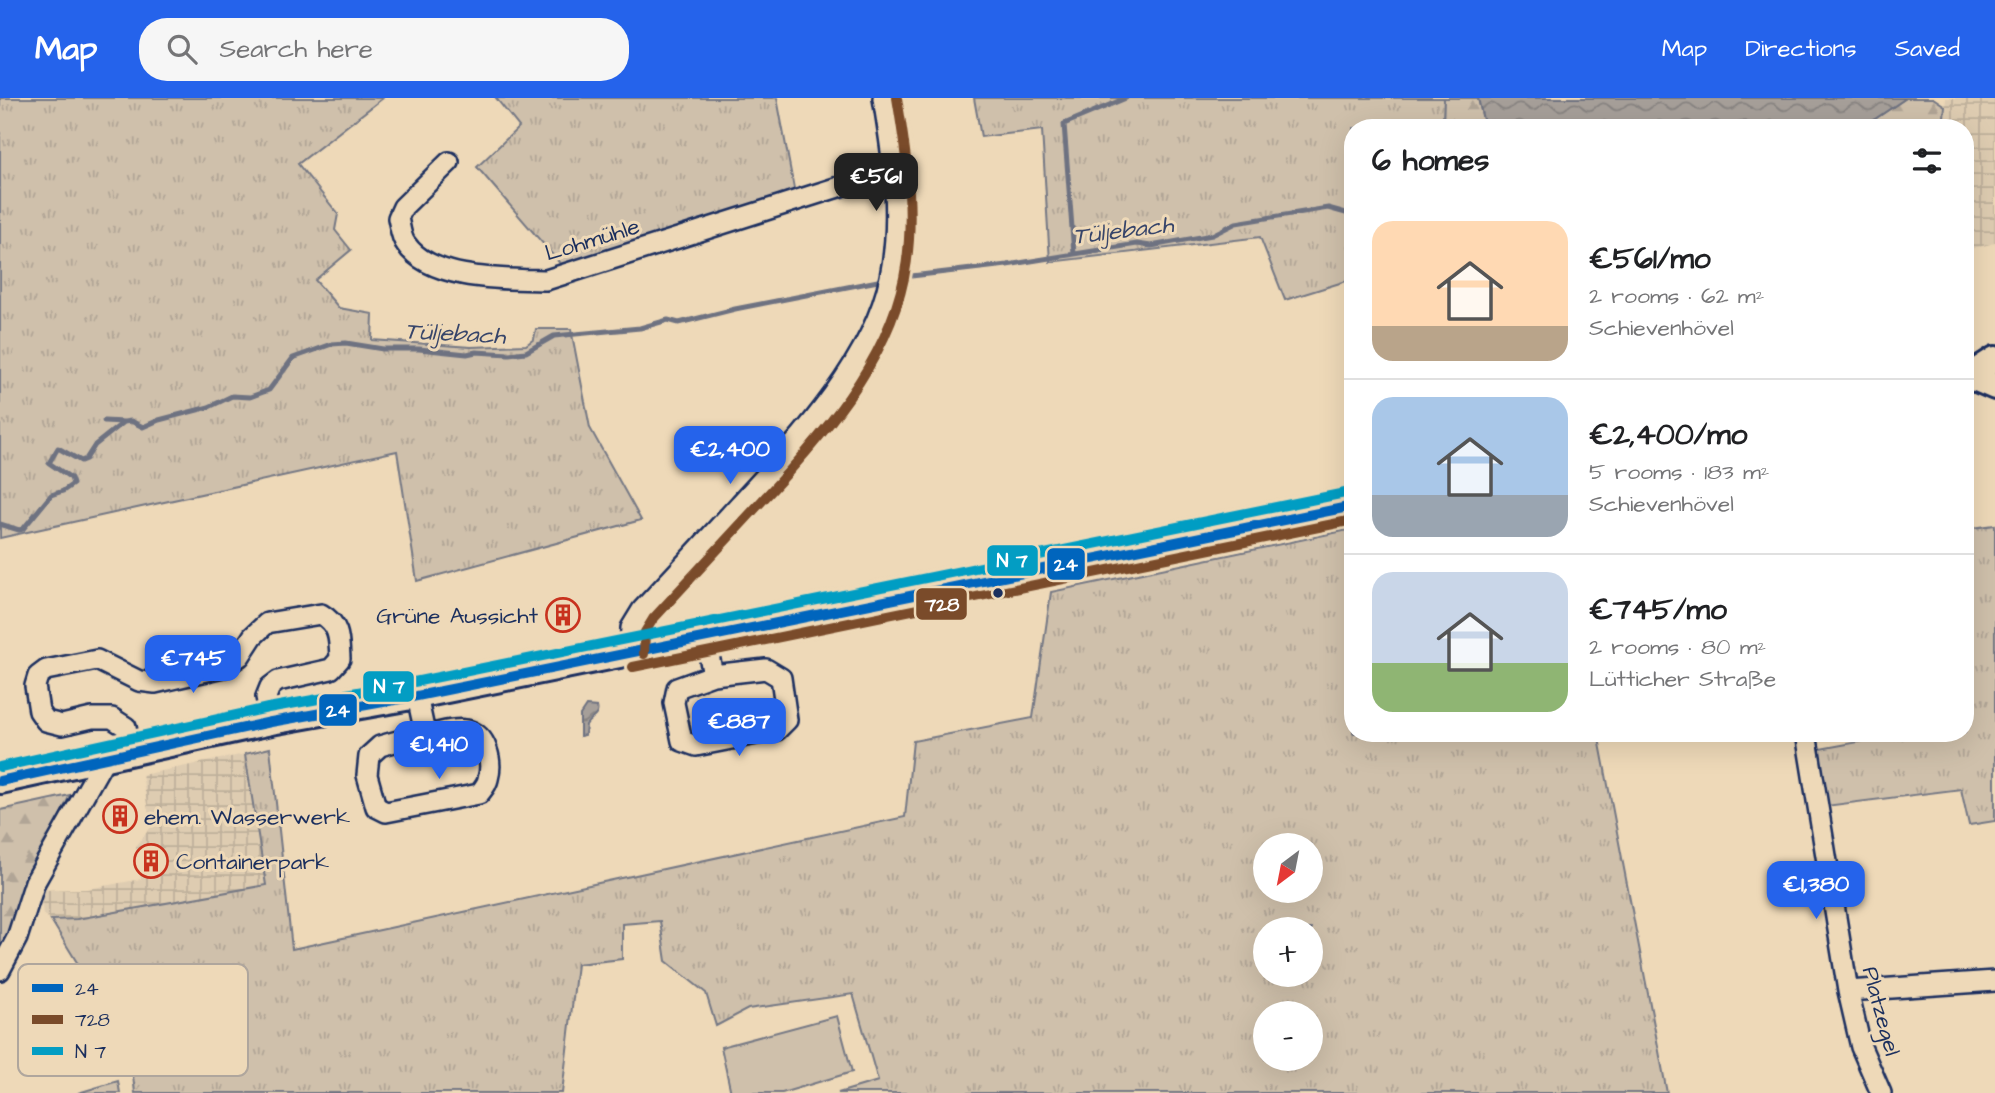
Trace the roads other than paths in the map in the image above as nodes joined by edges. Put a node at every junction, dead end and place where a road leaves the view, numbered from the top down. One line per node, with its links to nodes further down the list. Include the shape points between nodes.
1 (883, 98): 3 (street)
2 (449, 162): 3 (street, Lohmühle, via 403,207 398,218 405,244 433,268 546,280)
3 (895, 169): 8 (street, via 896,226 890,279 873,328 838,388 795,444 642,610 631,628)
4 (1995, 359): 5 (main road, via 1981,368)
5 (1978, 382)
6 (1344, 508): 7 (main road)
7 (705, 636): 8 (main road); 9 (street)
8 (630, 653): 10 (main road)
9 (713, 675): 9 (street, via 677,688 674,703 682,741 696,746 776,730 787,720 780,678 766,670)
10 (417, 696): 11 (main road); 12 (street)
11 (271, 722): 14 (main road); 14 (street, via 270,687 331,669 340,659 332,621 321,614 267,623 240,656 224,667 155,683 139,681 97,660 46,670 38,676 39,710 46,721 62,725 112,718 126,727)
12 (424, 729): 12 (street, via 432,734 469,730 483,739 491,763 488,782 479,793 386,812 376,807 367,775 369,756 380,746 419,735)
13 (1807, 742): 19 (street, Platzegel)
14 (131, 751): 15 (main road)
15 (105, 758): 16 (main road); 17 (street, via 35,882 17,938)
16 (0, 781)
17 (0, 970)
18 (1995, 981): 19 (street)
19 (1848, 991): 20 (street, Platzegel, via 1861,1047)
20 (1881, 1093)

